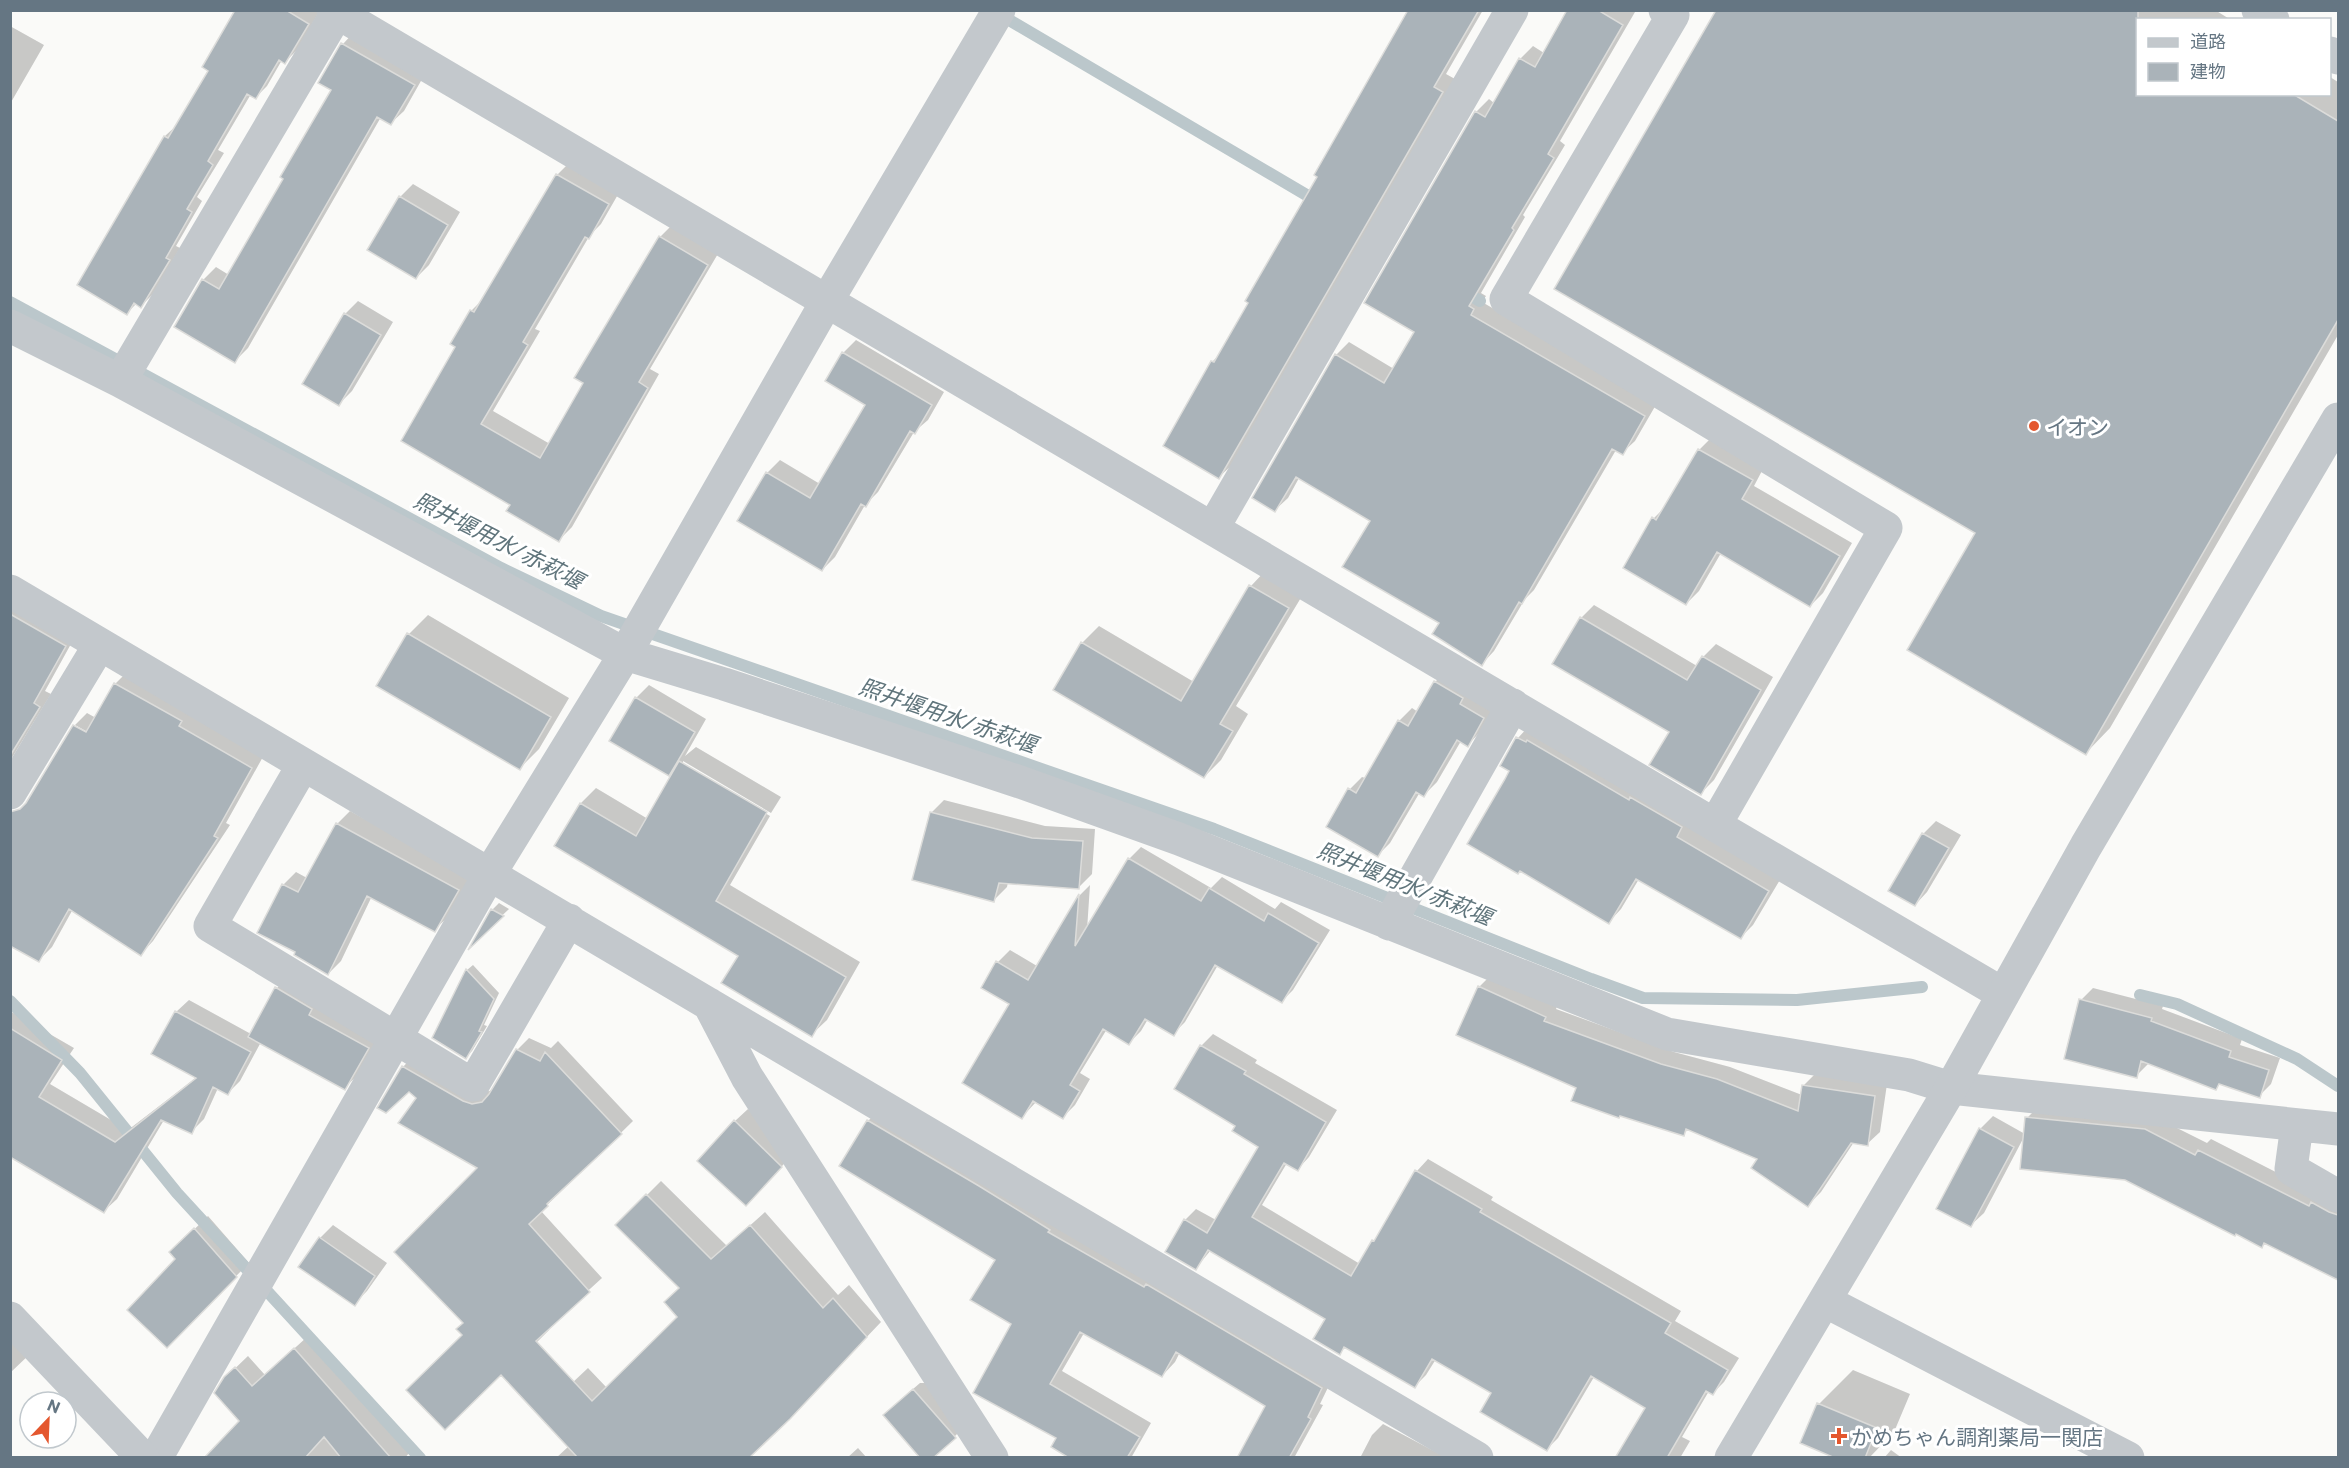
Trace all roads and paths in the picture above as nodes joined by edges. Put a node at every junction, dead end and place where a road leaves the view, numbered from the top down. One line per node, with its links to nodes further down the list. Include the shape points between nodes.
1 (999, 10): 5 (street)
2 (1512, 10): 9 (street)
3 (1665, 10): 16 (street, via 1673,15 1506,299 1886,528)
4 (335, 12): 5 (street); 7 (street)
5 (828, 301): 9 (street); 12 (street)
6 (10, 326): 7 (street)
7 (120, 381): 12 (street)
8 (2338, 419): 20 (street)
9 (1213, 528): 13 (street)
10 (10, 591): 11 (street)
11 (100, 644): 14 (street); 15 (street)
12 (625, 654): 17 (street); 19 (street, via 1031,786 1179,839)
13 (1513, 705): 16 (street); 19 (street)
14 (303, 765): 17 (street); 22 (street, via 210,926)
15 (10, 793)
16 (1714, 825): 20 (street)
17 (489, 875): 18 (street); 22 (street)
18 (569, 920): 21 (street); 22 (street, via 473,1085)
19 (1389, 924): 23 (street, via 1667,1034 1909,1075)
20 (2003, 994): 23 (street)
21 (709, 1004): 31 (street, via 747,1077); 32 (street)
22 (396, 1038): 30 (street)
23 (1951, 1088): 24 (street); 27 (street)
24 (2297, 1125): 25 (street); 26 (street, via 2291,1169)
25 (2338, 1129)
26 (2338, 1196)
27 (1825, 1301): 33 (street); 34 (street)
28 (10, 1318): 29 (street)
29 (143, 1458)
30 (156, 1458)
31 (992, 1458)
32 (1477, 1458)
33 (1731, 1458)
34 (2128, 1458)

